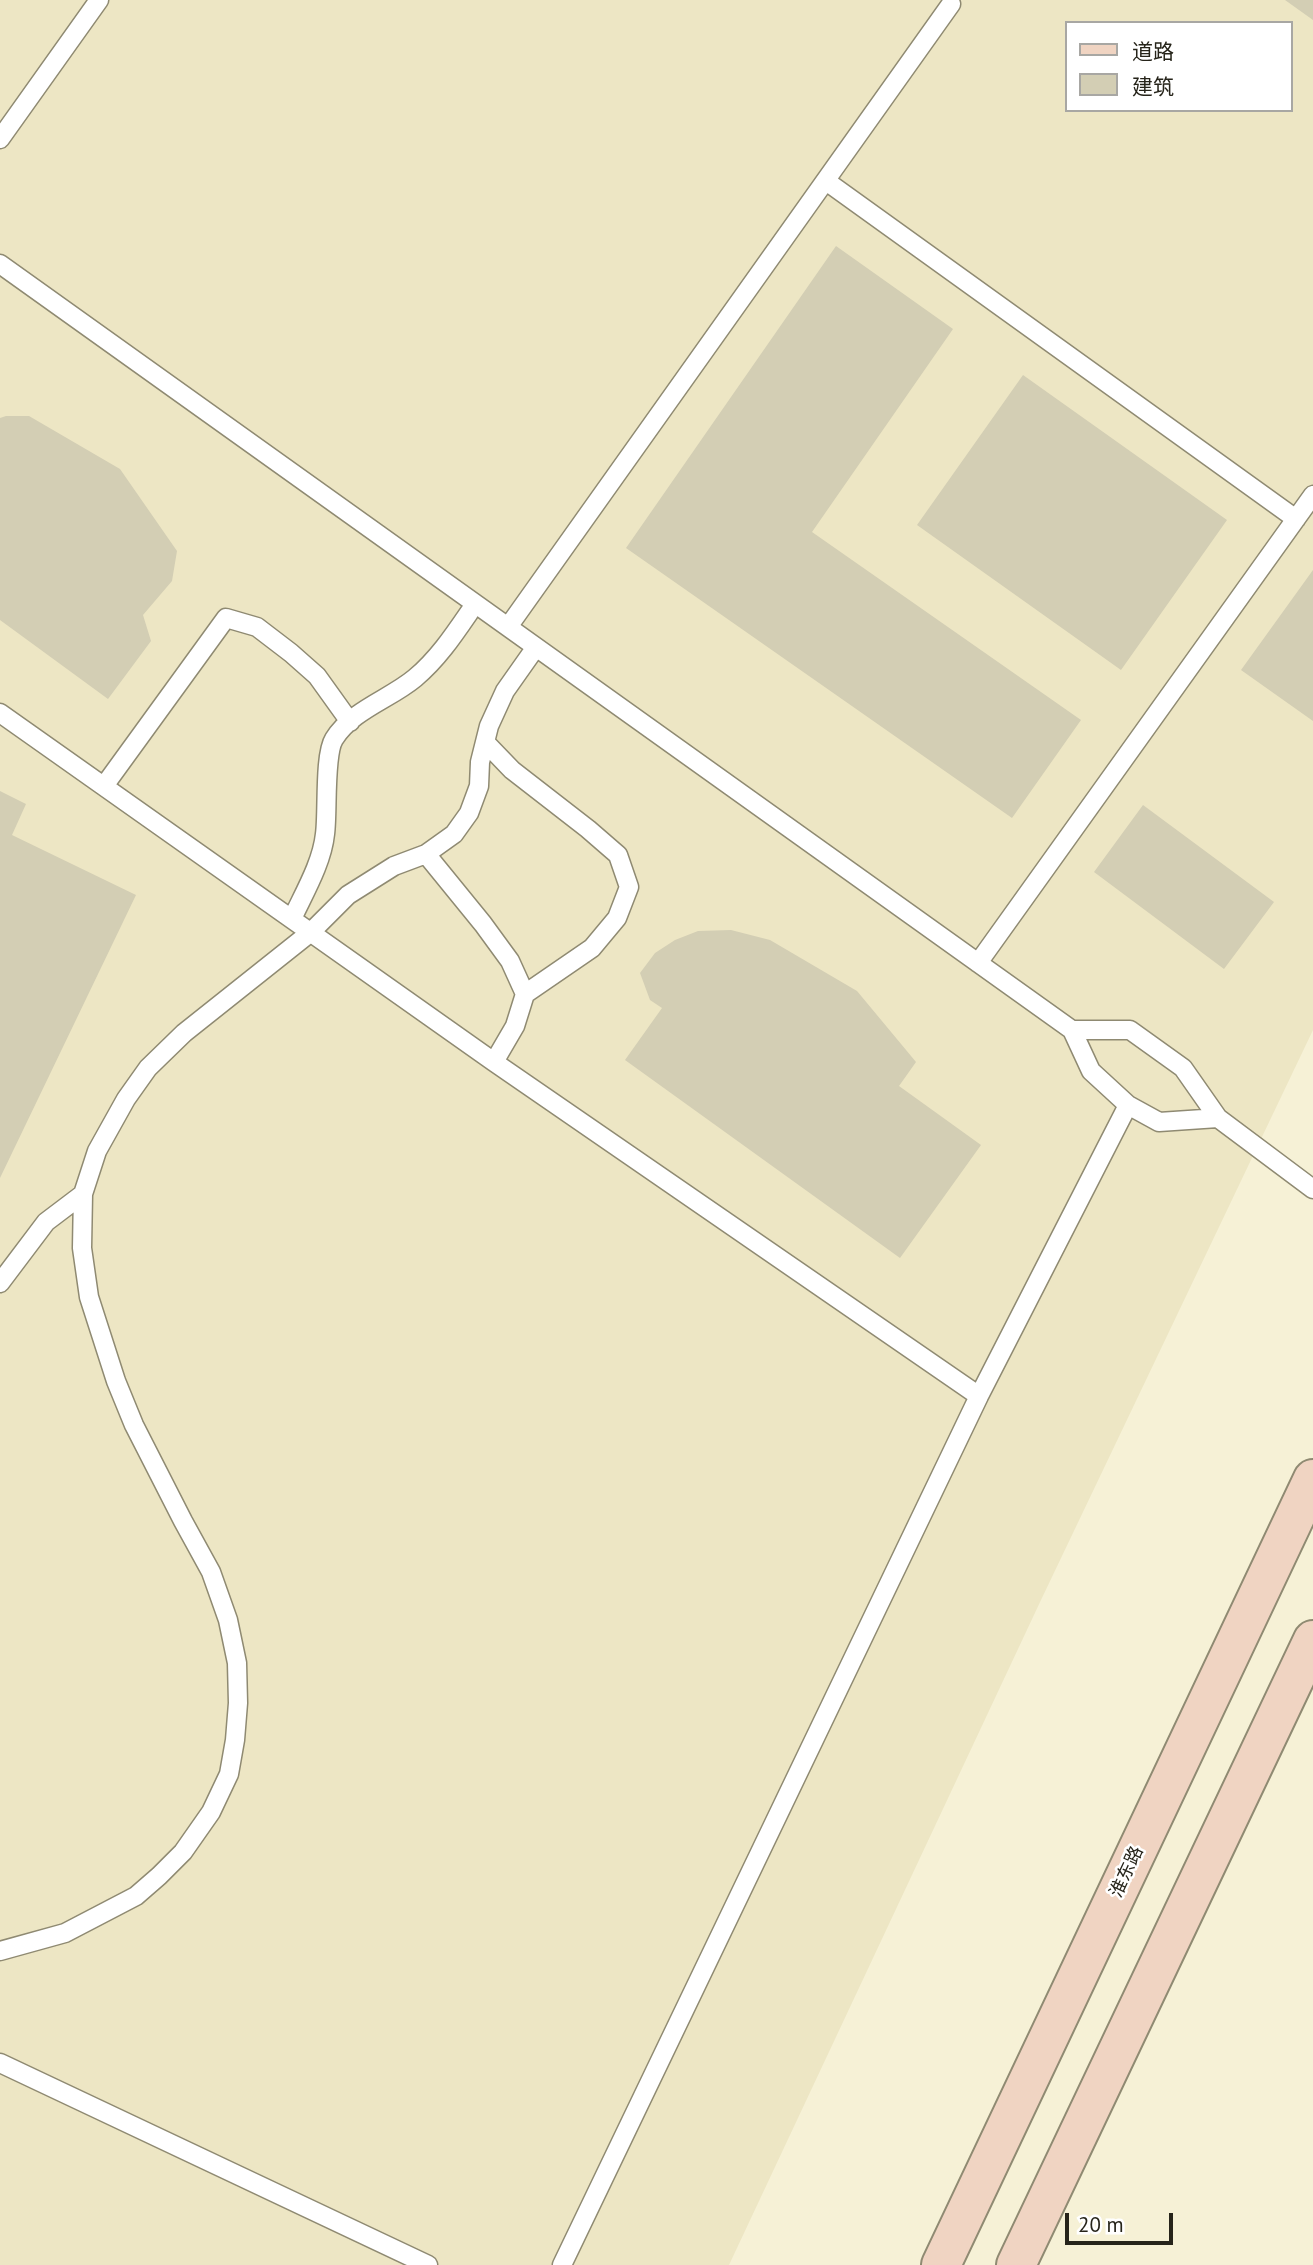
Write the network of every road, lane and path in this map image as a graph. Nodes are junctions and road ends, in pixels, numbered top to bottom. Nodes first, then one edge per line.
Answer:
1 (99, 0) edge
2 (951, 4) dead end
3 (0, 139) edge
4 (826, 181) junction
5 (0, 264) edge
6 (1313, 495) edge
7 (1296, 519) junction
8 (475, 604) junction
9 (508, 627) junction
10 (536, 647) junction
11 (0, 713) edge
12 (350, 722) junction
13 (485, 742) junction
14 (104, 786) junction
15 (426, 855) junction
16 (292, 919) junction
17 (311, 932) junction
18 (978, 963) junction
19 (525, 994) junction
20 (1072, 1030) junction
21 (494, 1062) junction
22 (1128, 1105) junction
23 (1219, 1118) junction
24 (1313, 1189) edge
25 (83, 1194) junction
26 (0, 1283) edge
27 (979, 1396) junction
28 (1313, 1479) edge
29 (1313, 1640) edge
30 (0, 1951) edge
31 (0, 2063) edge
32 (428, 2265) edge
33 (562, 2265) edge
34 (941, 2265) edge
35 (1016, 2265) edge

1 - 3 lane
2 - 4 lane
4 - 7 lane
4 - 9 lane
5 - 8 lane
6 - 7 lane
7 - 18 lane
8 - 9 lane
8 - 12 lane
9 - 10 lane
10 - 13 lane
10 - 18 lane
11 - 14 lane
12 - 14 lane
12 - 16 lane
13 - 15 lane
13 - 19 lane
14 - 16 lane
15 - 17 lane
15 - 19 lane
16 - 17 lane
17 - 21 lane
17 - 25 lane
18 - 20 lane
19 - 21 lane
20 - 22 lane
20 - 23 lane
21 - 27 lane
22 - 23 lane
22 - 27 lane
23 - 24 lane
25 - 26 lane
25 - 30 lane
27 - 33 lane
28 - 34 main road, 淮东路
29 - 35 main road
31 - 32 lane

